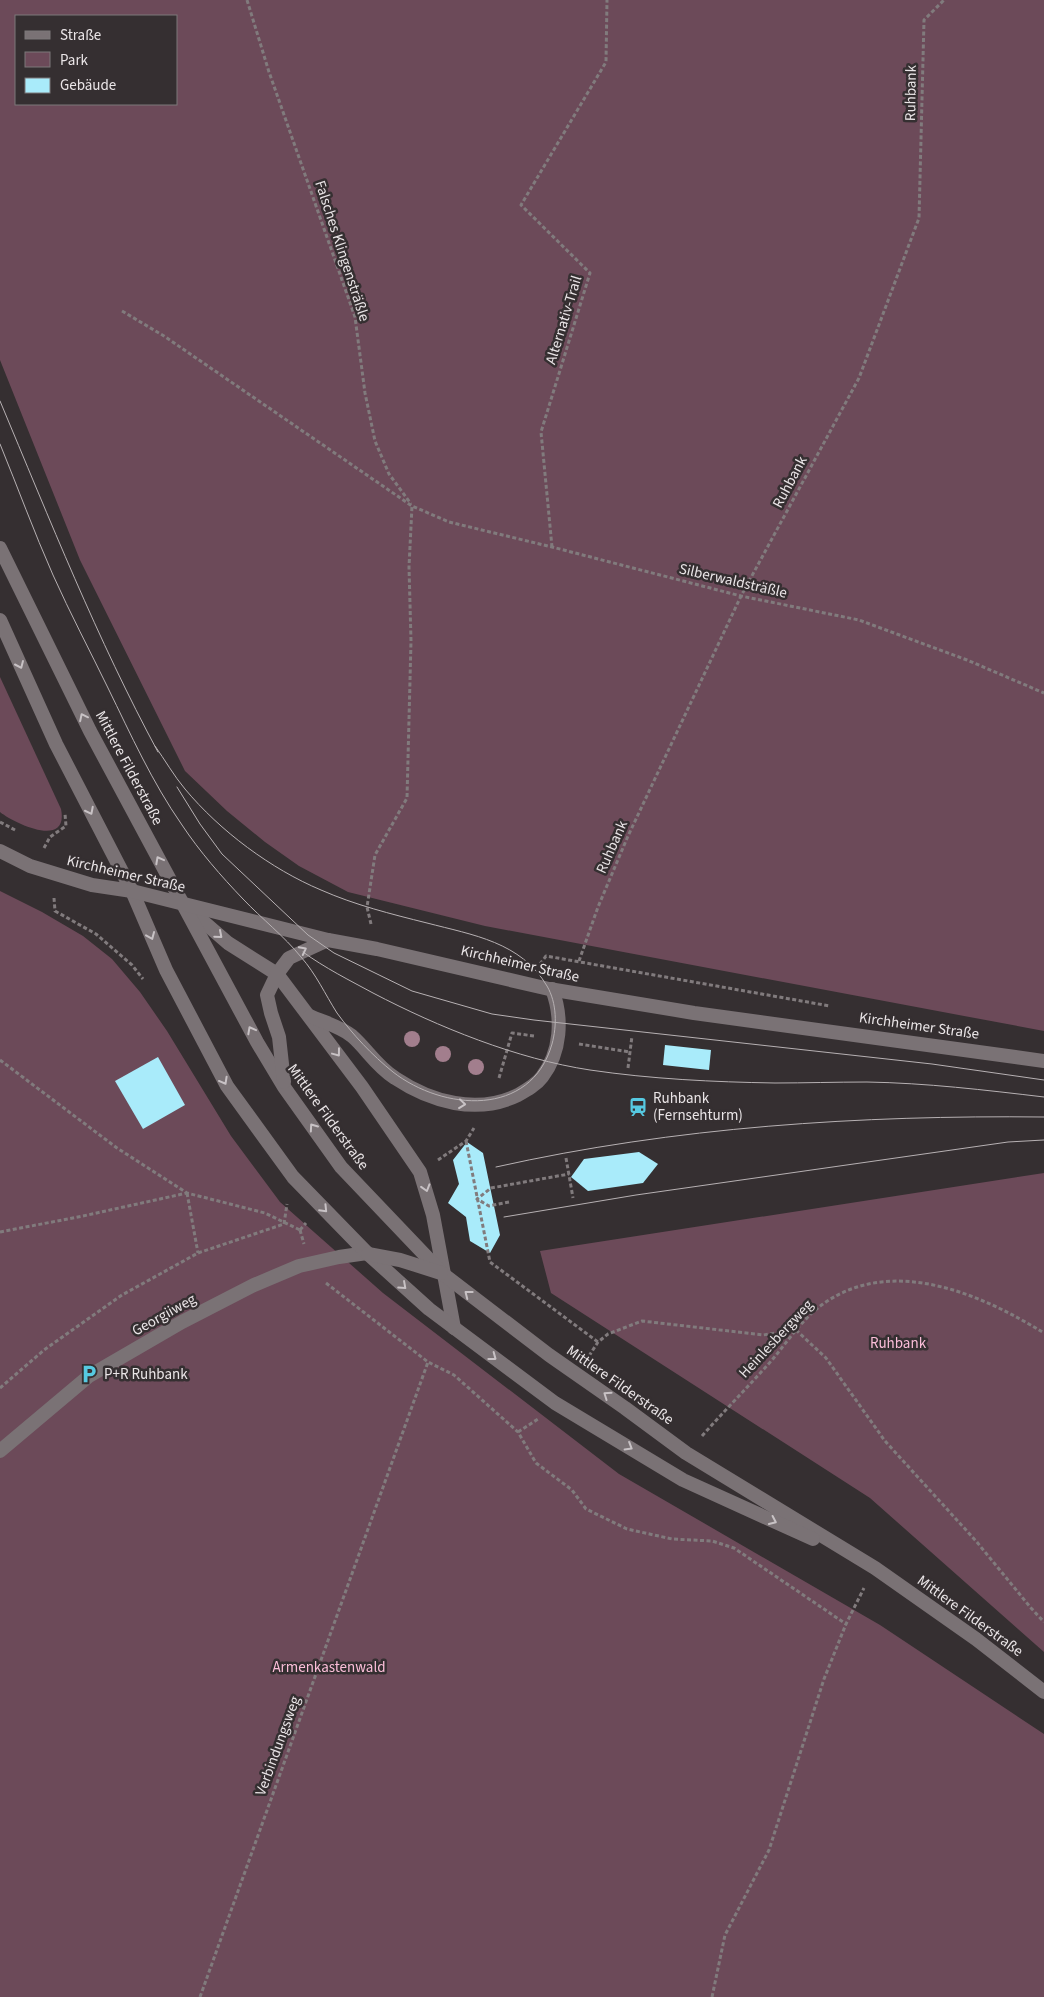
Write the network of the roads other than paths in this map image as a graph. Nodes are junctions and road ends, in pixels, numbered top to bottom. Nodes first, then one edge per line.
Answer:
1 (0, 548) edge
2 (0, 620) edge
3 (0, 851) edge
4 (132, 891) junction
5 (182, 903) junction
6 (328, 940) junction
7 (277, 974) junction
8 (552, 989) junction
9 (307, 1014) junction
10 (1044, 1061) edge
11 (284, 1087) junction
12 (367, 1254) junction
13 (443, 1274) junction
14 (454, 1328) junction
15 (0, 1451) edge
16 (875, 1568) junction
17 (1044, 1692) edge

5 -> 1 main road, Mittlere Filderstraße
2 -> 4 main road, Mittlere Filderstraße
3 - 4 main road, Kirchheimer Straße
4 - 5 main road, Kirchheimer Straße
4 -> 12 main road, Mittlere Filderstraße
5 - 6 main road, Kirchheimer Straße
5 -> 7 main road
11 -> 5 main road, Mittlere Filderstraße
7 -> 6 main road
6 - 8 main road, Kirchheimer Straße
7 - 9 main road
7 - 11 main road
9 -> 8 main road
8 - 10 main road, Kirchheimer Straße
9 -> 13 main road
13 -> 11 main road, Mittlere Filderstraße
12 - 13 main road, Georgiiweg
12 -> 14 main road, Mittlere Filderstraße
12 - 15 main road, Georgiiweg
13 - 14 main road
16 -> 13 main road, Mittlere Filderstraße
14 -> 16 main road, Mittlere Filderstraße
16 - 17 main road, Mittlere Filderstraße

